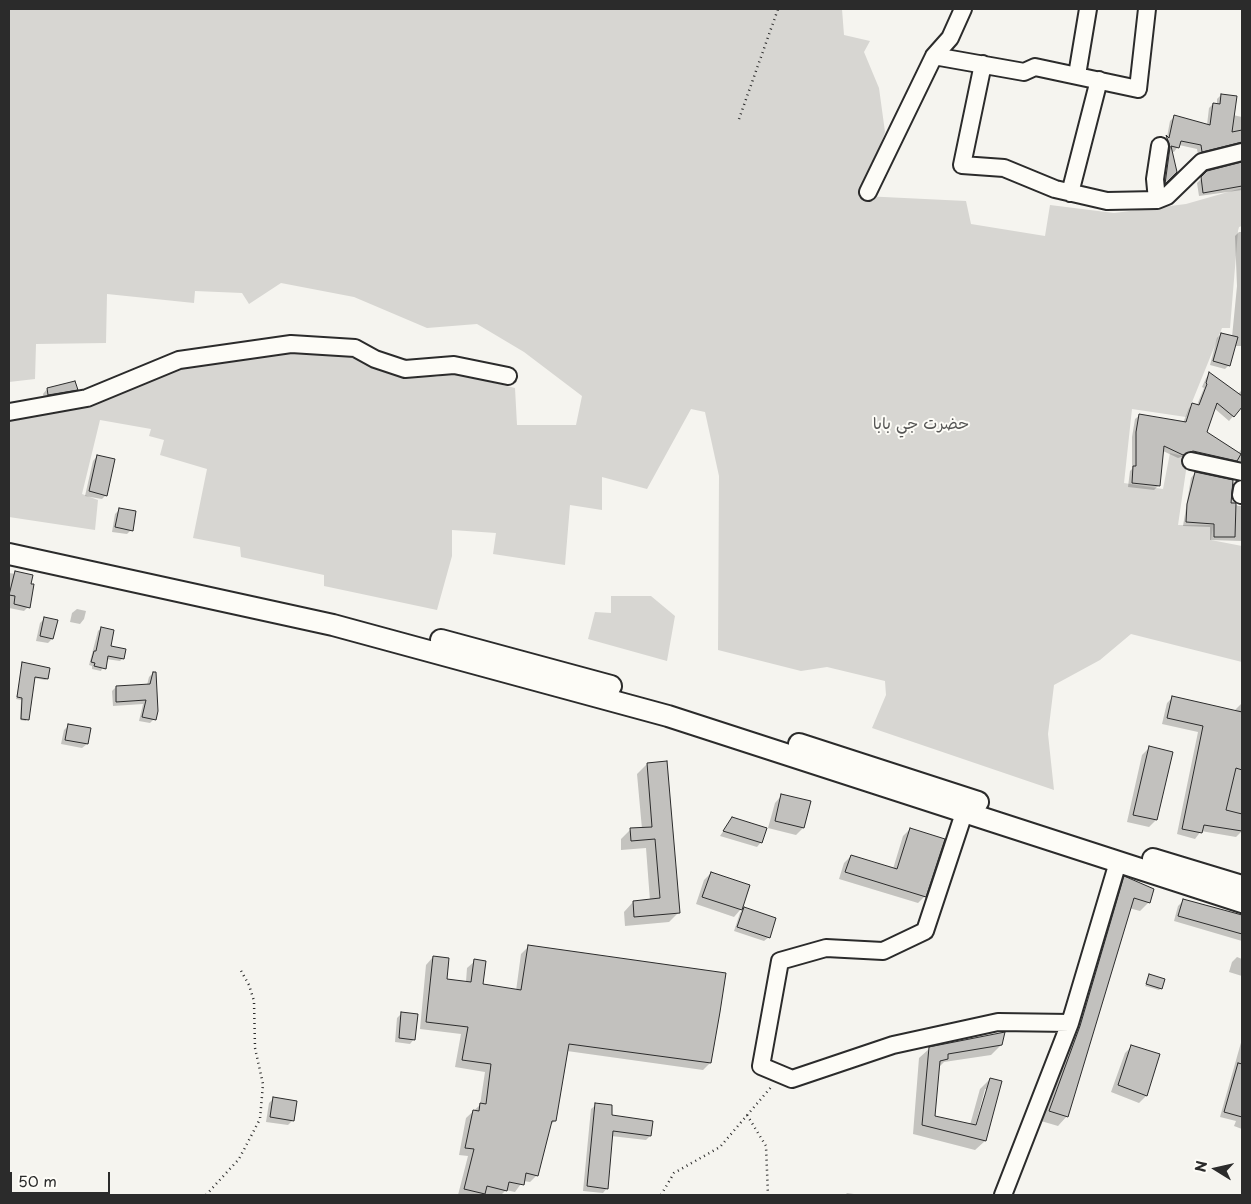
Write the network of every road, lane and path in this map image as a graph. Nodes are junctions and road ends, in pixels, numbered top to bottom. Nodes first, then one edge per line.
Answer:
1 (778, 9) edge
2 (963, 9) edge
3 (1088, 9) edge
4 (1147, 9) edge
5 (934, 56) junction
6 (983, 64) junction
7 (1077, 75) junction
8 (1098, 80) junction
9 (739, 119) dead end
10 (1160, 146) dead end
11 (1242, 152) edge
12 (868, 192) dead end
13 (1070, 193) junction
14 (1157, 200) junction
15 (508, 376) dead end
16 (9, 412) edge
17 (1191, 461) dead end
18 (1242, 472) edge
19 (9, 541) edge
20 (9, 554) edge
21 (549, 675) junction
22 (967, 805) junction
23 (1118, 862) junction
24 (1170, 871) junction
25 (1242, 886) edge
26 (1242, 902) edge
27 (240, 969) dead end
28 (1070, 1023) junction
29 (792, 1079) junction
30 (747, 1115) junction
31 (206, 1195) edge
32 (662, 1195) edge
33 (768, 1195) edge
34 (1003, 1195) edge

1 - 9 path
2 - 5 street
3 - 7 street
4 - 8 street
5 - 6 street
5 - 12 street
6 - 7 street
6 - 13 street
7 - 8 street
8 - 13 street
10 - 14 street
11 - 14 street
13 - 14 street
15 - 16 street
17 - 18 street
19 - 21 main road
20 - 21 main road
21 - 22 main road
22 - 23 main road
22 - 24 main road
22 - 29 street
23 - 24 main road
23 - 28 street
24 - 25 main road
24 - 26 main road
27 - 31 path
28 - 29 street
28 - 34 street
29 - 30 path
30 - 32 path
30 - 33 path

